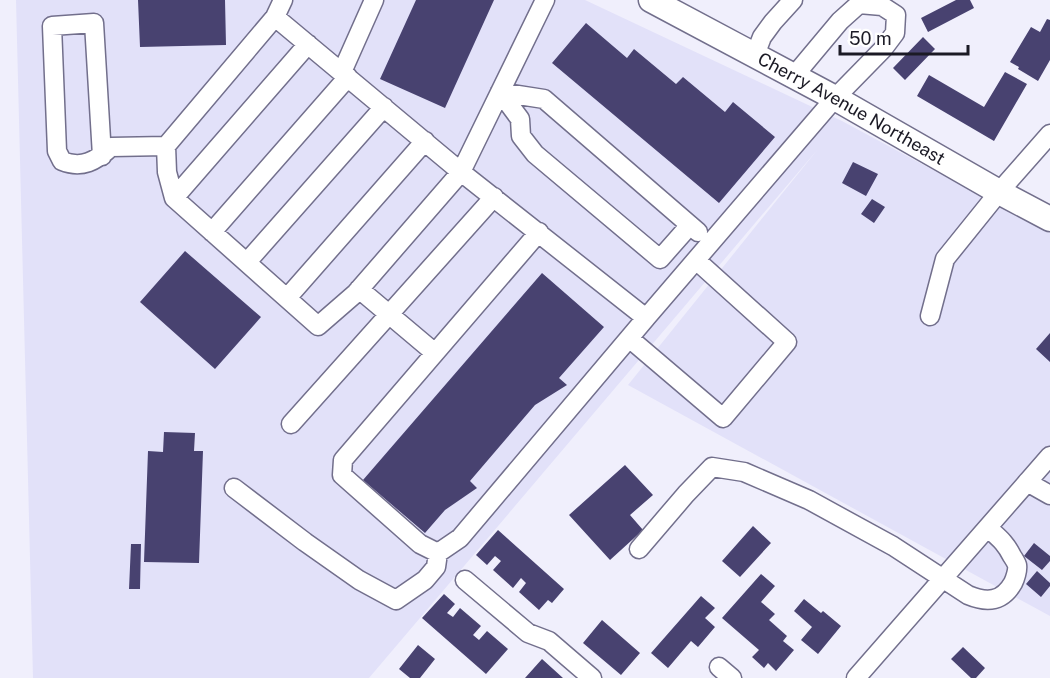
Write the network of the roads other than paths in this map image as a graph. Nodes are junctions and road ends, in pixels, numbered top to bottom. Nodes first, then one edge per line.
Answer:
1 (283, 0) edge
2 (374, 0) edge
3 (545, 0) edge
4 (651, 0) edge
5 (793, 0) edge
6 (275, 17) junction
7 (308, 44) junction
8 (755, 56) junction
9 (345, 75) junction
10 (794, 76) junction
11 (500, 92) junction
12 (835, 98) junction
13 (384, 107) junction
14 (1050, 134) edge
15 (424, 141) junction
16 (166, 146) junction
17 (102, 156) junction
18 (461, 172) junction
19 (999, 192) junction
20 (494, 197) junction
21 (174, 198) junction
22 (1050, 219) edge
23 (690, 225) junction
24 (212, 231) junction
25 (539, 232) junction
26 (710, 243) junction
27 (696, 260) junction
28 (247, 262) junction
29 (359, 289) junction
30 (287, 298) junction
31 (389, 314) junction
32 (930, 316) dead end
33 (646, 318) junction
34 (628, 338) junction
35 (435, 353) junction
36 (291, 424) dead end
37 (1050, 456) edge
38 (1027, 482) junction
39 (234, 488) dead end
40 (1050, 495) edge
41 (988, 528) junction
42 (639, 549) dead end
43 (438, 553) junction
44 (943, 579) junction
45 (465, 580) dead end
46 (592, 678) edge
47 (856, 678) edge

1 - 6 street
2 - 9 street
3 - 11 street
4 - 8 main road, Cherry Avenue Northeast
5 - 8 street
6 - 7 street
6 - 16 street
7 - 9 street
7 - 21 street
8 - 10 main road, Cherry Avenue Northeast
9 - 13 street
9 - 24 street
10 - 12 main road, Cherry Avenue Northeast
10 - 12 street
11 - 18 street
11 - 23 street
11 - 23 street
12 - 19 main road, Cherry Avenue Northeast
12 - 26 street
13 - 15 street
13 - 28 street
14 - 19 street
15 - 18 street
15 - 30 street
16 - 17 street
16 - 21 street
17 - 17 street
18 - 20 street
18 - 29 street
19 - 22 main road, Cherry Avenue Northeast
19 - 32 street
20 - 25 street
20 - 31 street
21 - 24 street
23 - 26 street
24 - 28 street
25 - 33 street
25 - 35 street
26 - 27 street
27 - 33 street
27 - 34 street
28 - 30 street
29 - 30 street
29 - 31 street
31 - 35 street
31 - 36 street
33 - 34 street
34 - 43 street
35 - 43 street
37 - 38 street
38 - 40 street
38 - 41 street
39 - 43 street
41 - 44 street
41 - 44 street
42 - 44 street
44 - 47 street
45 - 46 street

